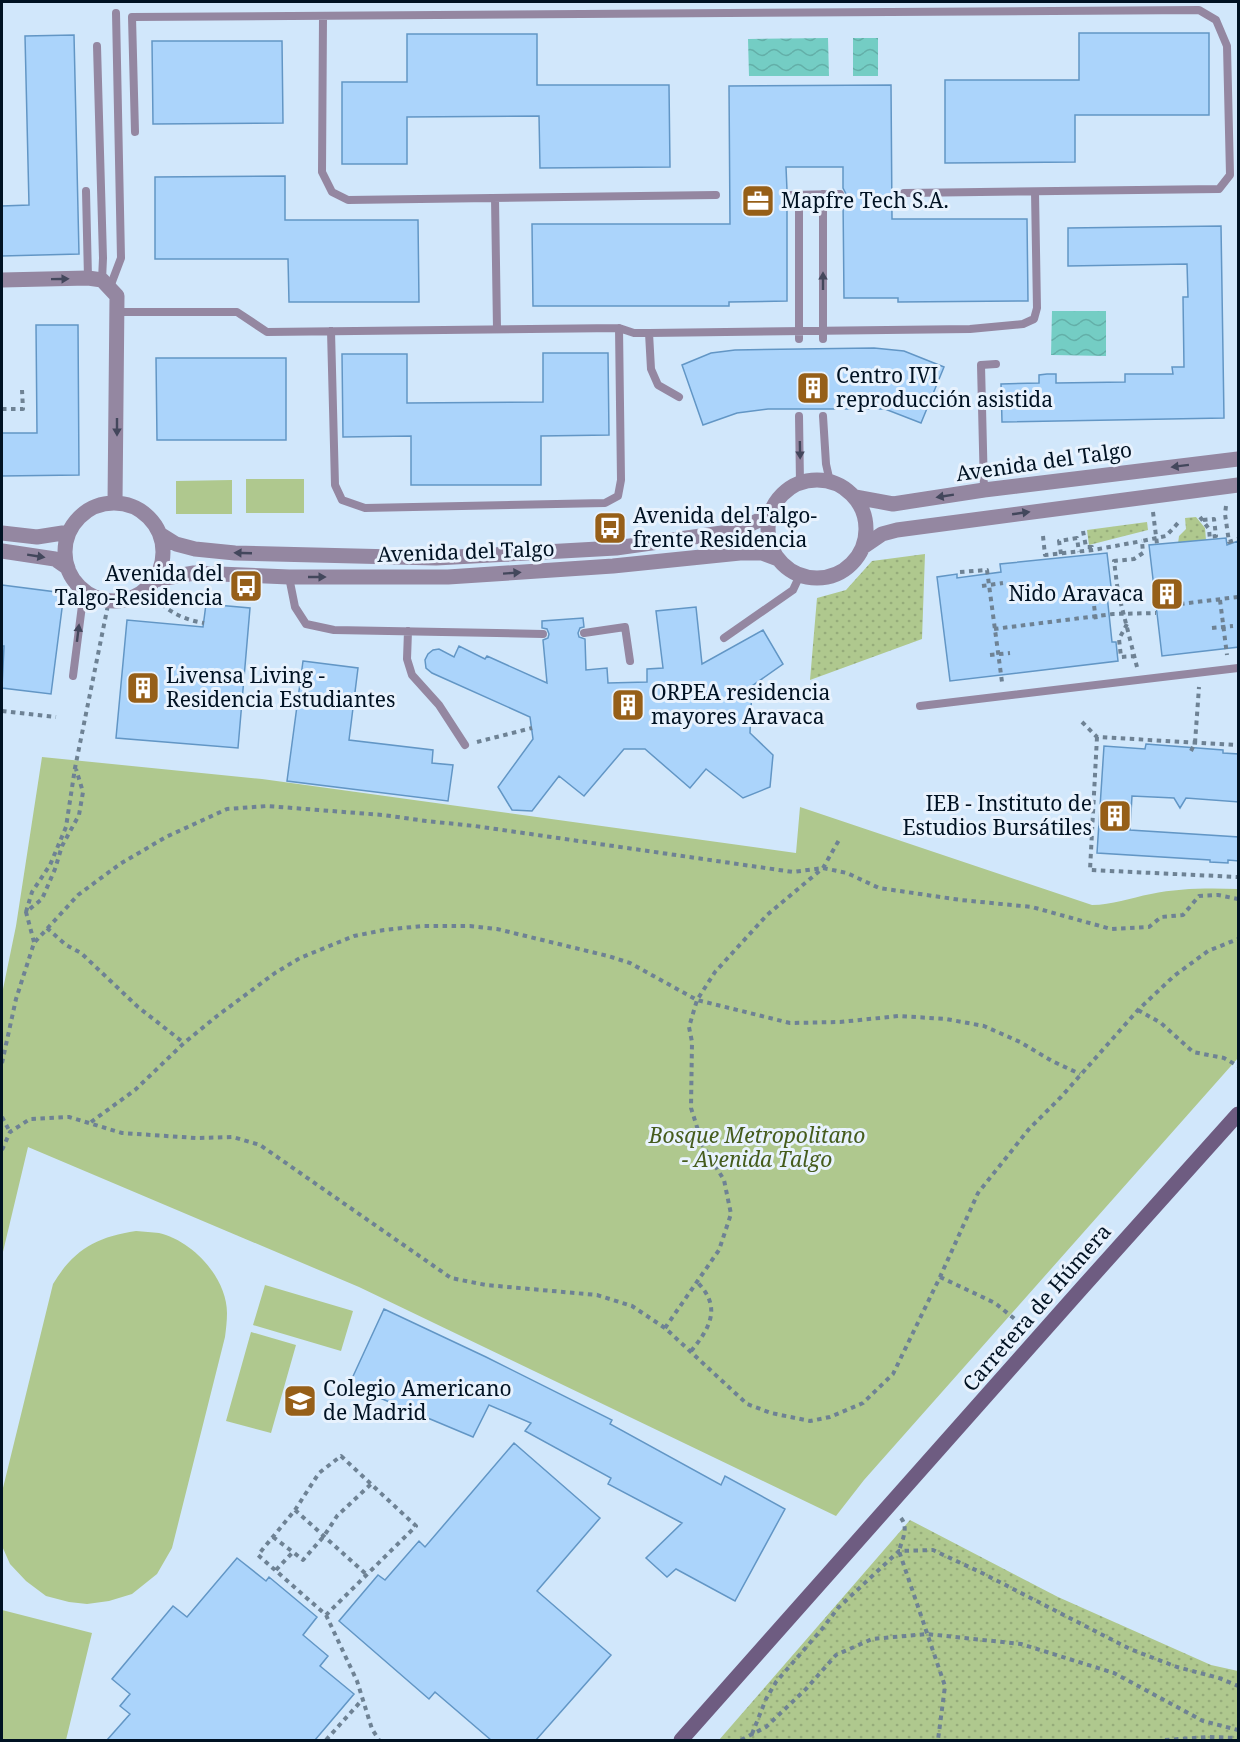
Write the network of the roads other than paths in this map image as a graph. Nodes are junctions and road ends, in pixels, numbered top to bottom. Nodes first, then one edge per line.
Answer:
1 (116, 13) dead end
2 (323, 17) junction
3 (97, 46) dead end
4 (135, 132) dead end
5 (86, 191) dead end
6 (1035, 192) junction
7 (904, 193) dead end
8 (824, 194) junction
9 (840, 194) dead end
10 (716, 195) dead end
11 (495, 198) junction
12 (2, 280) edge
13 (100, 282) junction
14 (117, 312) junction
15 (619, 328) junction
16 (498, 329) junction
17 (331, 331) junction
18 (649, 333) junction
19 (799, 335) junction
20 (823, 335) junction
21 (996, 364) dead end
22 (679, 397) dead end
23 (799, 416) dead end
24 (823, 416) dead end
25 (1239, 459) edge
26 (830, 482) junction
27 (800, 483) junction
28 (1239, 485) edge
29 (984, 490) junction
30 (855, 497) junction
31 (115, 503) junction
32 (770, 515) junction
33 (69, 532) junction
34 (2, 533) edge
35 (160, 534) junction
36 (863, 547) junction
37 (2, 551) edge
38 (778, 559) junction
39 (68, 568) junction
40 (800, 575) junction
41 (289, 577) junction
42 (154, 580) junction
43 (84, 590) junction
44 (408, 631) junction
45 (584, 633) dead end
46 (543, 634) dead end
47 (724, 638) dead end
48 (630, 661) dead end
49 (1234, 669) edge
50 (73, 676) dead end
51 (920, 706) dead end
52 (465, 745) road end
53 (1239, 1114) edge
54 (681, 1740) edge

1 - 13 lane
2 - 4 lane
2 - 6 lane
2 - 11 lane
3 - 13 lane
5 - 13 lane
6 - 7 lane
6 - 20 lane
8 - 9 lane
8 - 19 lane
20 -> 8 lane
10 - 11 lane
11 - 16 lane
12 -> 13 street
13 - 14 street
14 - 17 lane
14 -> 31 street
15 - 16 lane
15 - 17 lane
15 - 18 lane
16 - 17 lane
18 - 19 lane
18 - 22 lane
19 - 20 lane
21 - 29 lane
23 -> 27 lane
24 - 26 lane
25 -> 29 street, Avenida del Talgo
26 - 27 street
26 - 30 street
27 - 32 street
36 -> 28 street
29 -> 30 street, Avenida del Talgo
30 - 36 street
31 - 33 street
31 - 35 street
32 -> 35 street, Avenida del Talgo
32 - 38 street
33 - 34 street
33 - 39 street
35 - 42 street
36 - 40 street
37 -> 39 street
38 - 40 street
41 -> 38 street, Avenida del Talgo
39 - 43 street
40 - 47 lane
41 - 42 street, Avenida del Talgo
41 - 44 lane
42 - 43 street
50 -> 43 lane
44 - 46 lane
44 - 52 lane
45 - 48 lane
49 - 51 lane
53 - 54 main road, Carretera de Húmera

